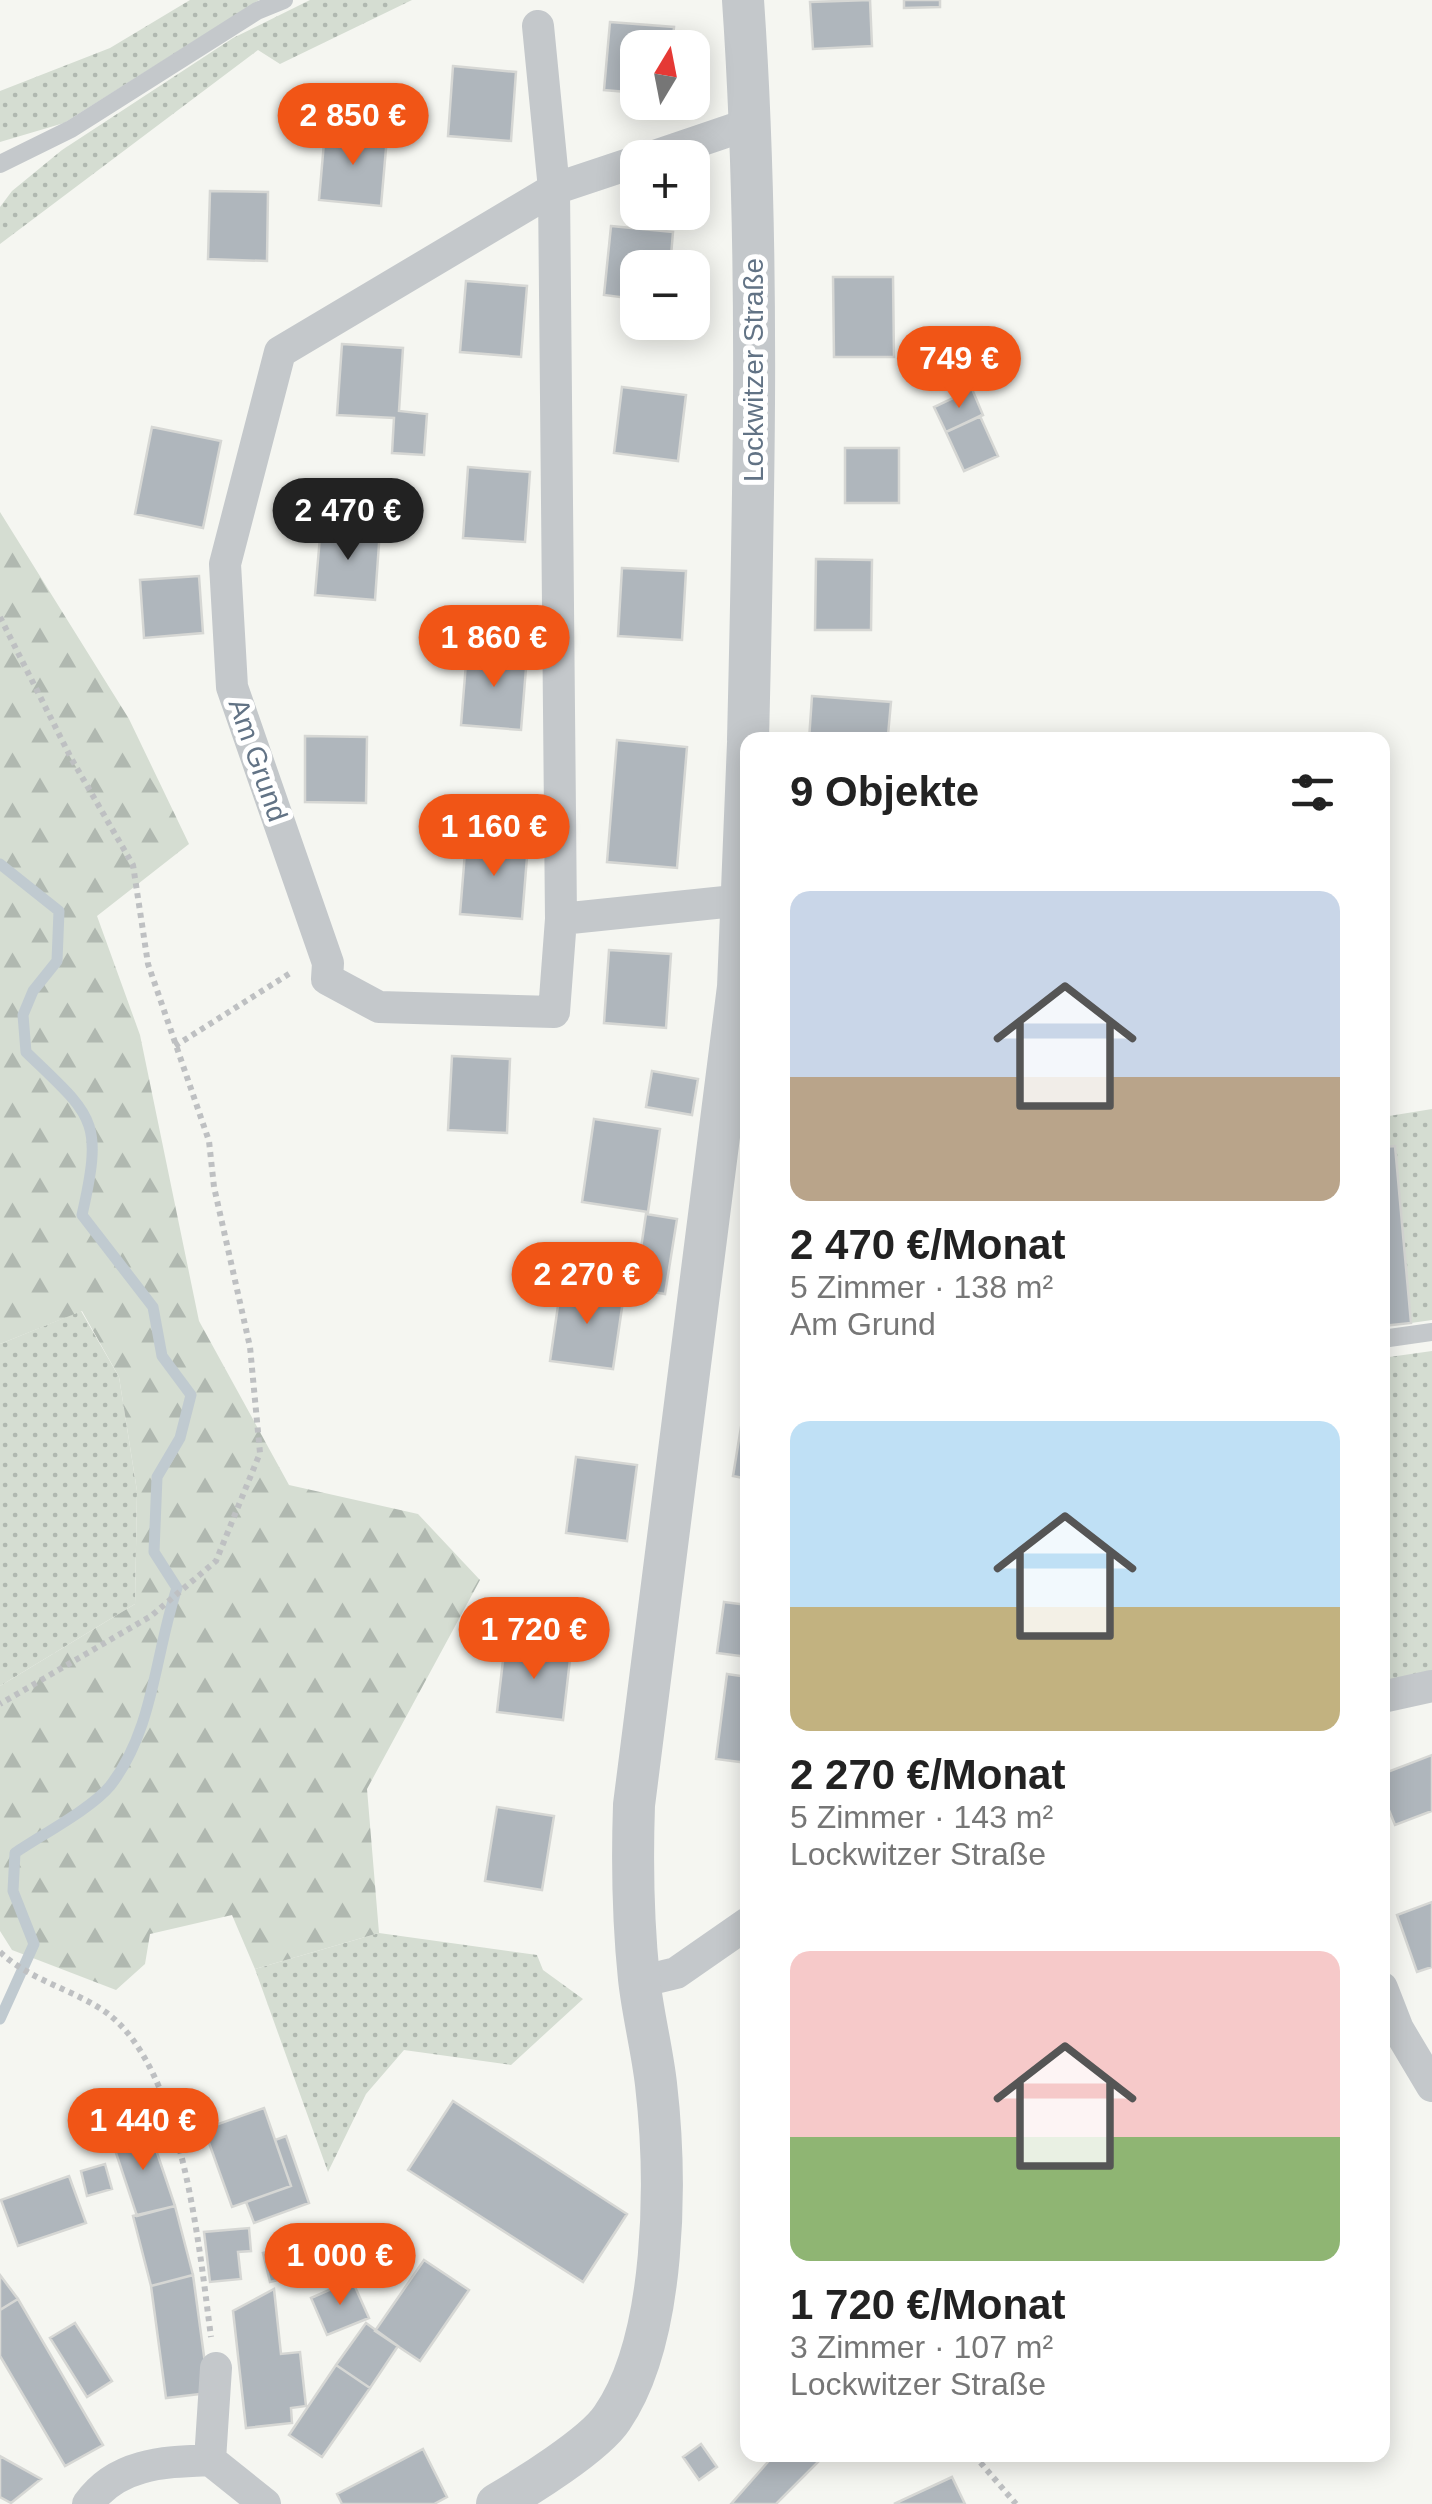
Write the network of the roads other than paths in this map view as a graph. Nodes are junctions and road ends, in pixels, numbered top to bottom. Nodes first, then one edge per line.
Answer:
1 (284, 0) edge
2 (743, 0) edge
3 (538, 26) dead end
4 (752, 123) junction
5 (701, 140) edge
6 (0, 164) edge
7 (620, 167) edge
8 (554, 189) junction
9 (748, 732) edge
10 (740, 900) edge
11 (561, 919) junction
12 (740, 958) edge
13 (1432, 1332) edge
14 (1390, 1338) edge
15 (1432, 1686) edge
16 (1390, 1694) edge
17 (740, 1929) edge
18 (640, 1982) junction
19 (1390, 2008) edge
20 (1432, 2086) edge
21 (216, 2368) road end
22 (210, 2460) junction
23 (88, 2504) edge
24 (265, 2504) edge
25 (497, 2504) edge

1 - 6 lane
2 - 4 street, Lockwitzer Straße
3 - 8 street, Am Grund
4 - 5 street
4 - 9 street, Lockwitzer Straße
7 - 8 street, Am Grund
8 - 11 street, Am Grund
8 - 11 street, Am Grund
10 - 11 street
12 - 18 street, Lockwitzer Straße
13 - 14 lane
15 - 16 street
17 - 18 street
18 - 25 street, Lockwitzer Straße
19 - 20 street
21 - 22 street
22 - 23 street
22 - 24 street

